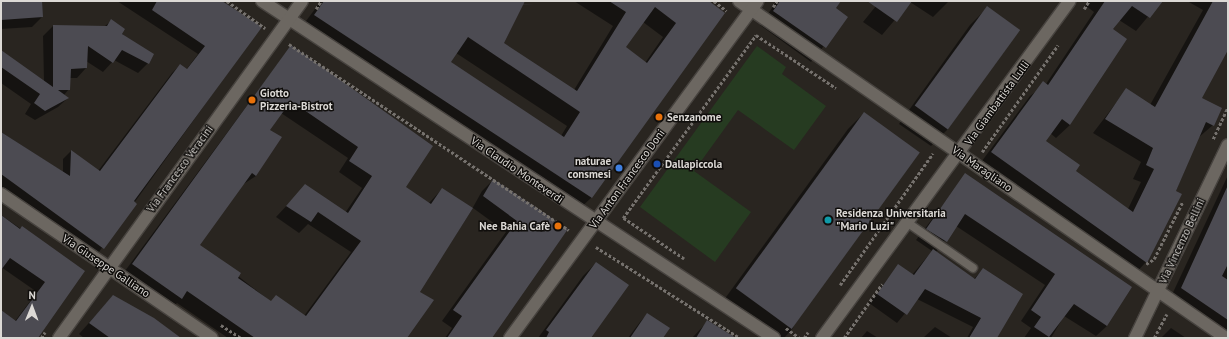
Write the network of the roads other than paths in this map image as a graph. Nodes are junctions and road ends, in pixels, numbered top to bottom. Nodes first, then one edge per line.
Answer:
1 (262, 1) edge
2 (302, 1) edge
3 (739, 1) edge
4 (1070, 1) edge
5 (755, 6) edge
6 (289, 19) junction
7 (1228, 145) edge
8 (960, 154) junction
9 (1, 194) edge
10 (595, 222) junction
11 (908, 223) junction
12 (109, 267) junction
13 (973, 268) dead end
14 (1158, 291) junction
15 (59, 338) edge
16 (212, 338) edge
17 (510, 338) edge
18 (774, 338) edge
19 (822, 338) edge
20 (1135, 338) edge
21 (1226, 338) edge

1 - 6 street, Via Claudio Monteverdi
2 - 6 street, Via Francesco Veracini
3 - 5 street, Via Maragliano
4 - 8 street, Via Giambattista Lulli
5 - 8 street, Via Maragliano
5 - 10 street, Via Anton Francesco Doni
6 - 10 street, Via Claudio Monteverdi
6 - 12 street, Via Francesco Veracini
7 - 14 street, Via Vincenzo Bellini
8 - 11 street, Via Giambattista Lulli
8 - 14 street, Via Maragliano
9 - 12 street, Via Giuseppe Galliano
10 - 17 street, Via Anton Francesco Doni
10 - 18 street, Via Claudio Monteverdi
11 - 13 lane
11 - 19 street, Via Giambattista Lulli
12 - 15 street, Via Francesco Veracini
12 - 16 street, Via Giuseppe Galliano
14 - 20 street, Via Vincenzo Bellini
14 - 21 street, Via Maragliano

